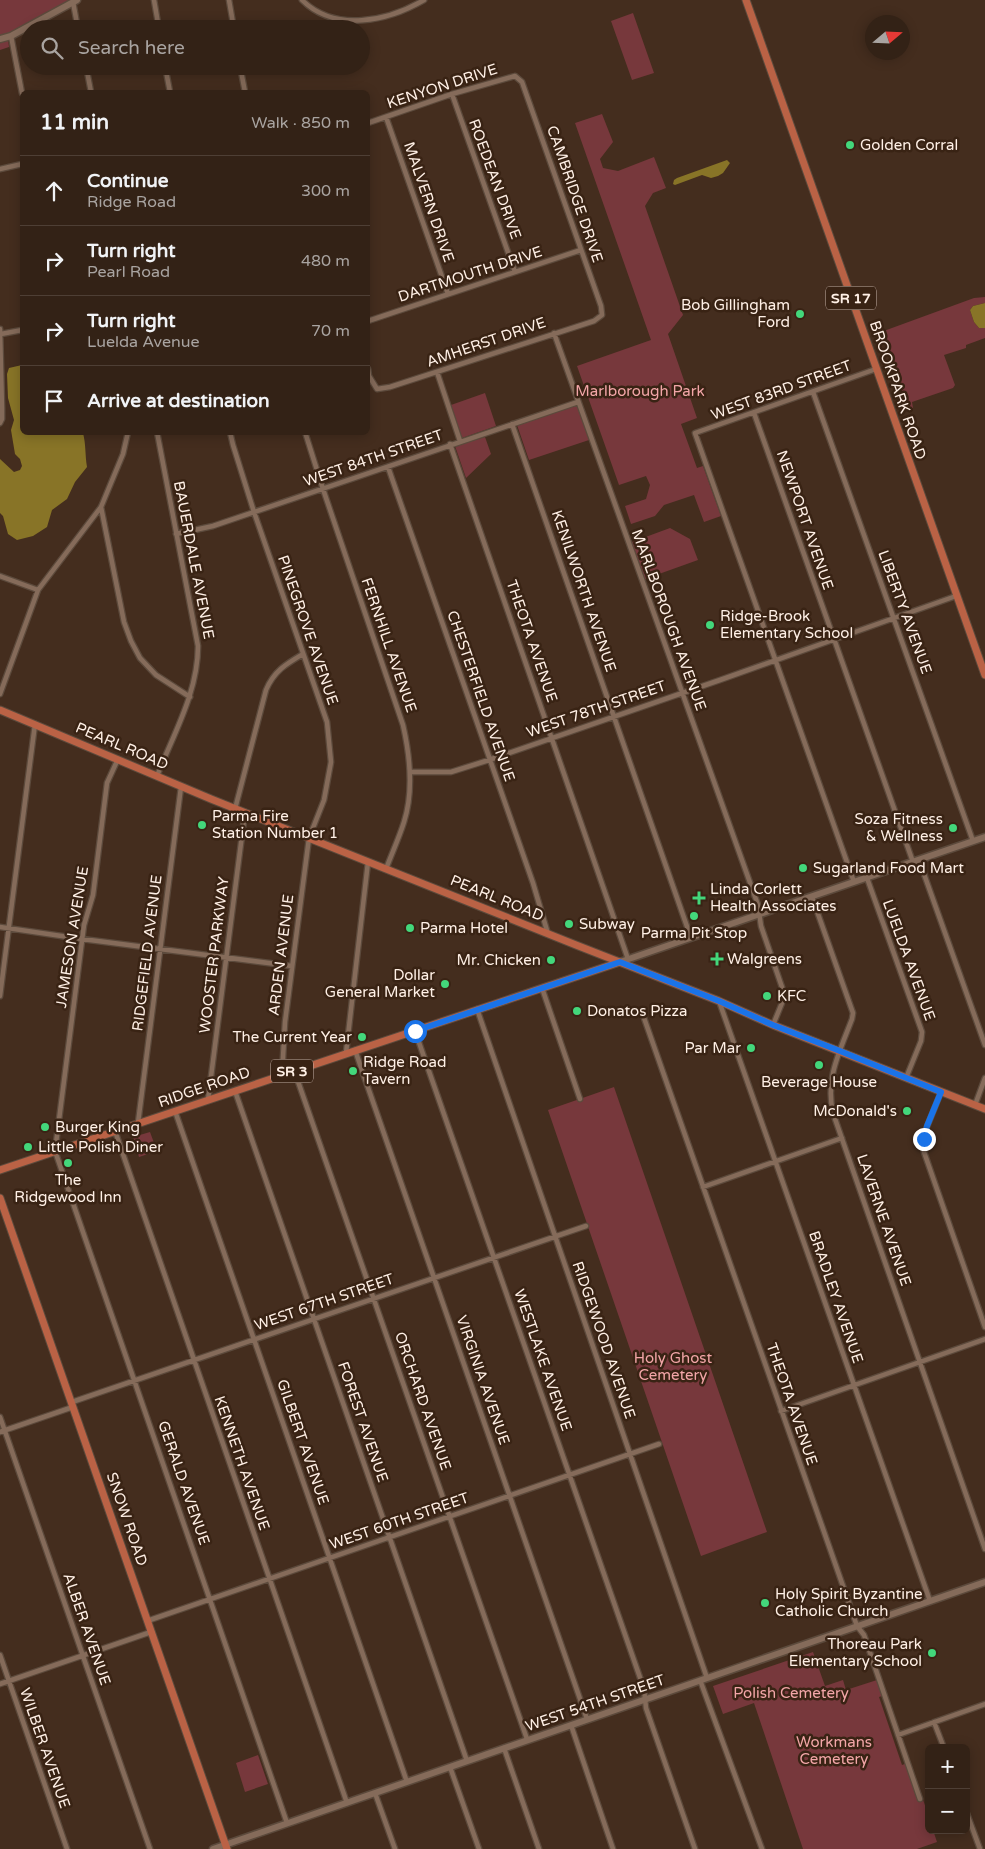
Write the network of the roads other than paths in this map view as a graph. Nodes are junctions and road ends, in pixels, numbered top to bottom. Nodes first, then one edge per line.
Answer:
1 (154, 0) edge
2 (229, 0) edge
3 (302, 0) edge
4 (424, 0) edge
5 (746, 0) edge
6 (75, 1) edge
7 (40, 20) edge
8 (77, 20) edge
9 (157, 20) edge
10 (232, 20) edge
11 (347, 20) edge
12 (368, 20) edge
13 (20, 31) edge
14 (11, 36) junction
15 (0, 39) edge
16 (88, 75) edge
17 (167, 75) edge
18 (242, 75) edge
19 (522, 82) joint
20 (21, 90) edge
21 (91, 90) edge
22 (170, 90) edge
23 (245, 90) edge
24 (452, 94) junction
25 (386, 117) junction
26 (370, 122) edge
27 (20, 164) edge
28 (0, 169) edge
29 (581, 250) junction
30 (515, 272) junction
31 (448, 294) junction
32 (602, 315) joint
33 (370, 321) edge
34 (20, 330) edge
35 (1, 331) edge
36 (554, 333) junction
37 (876, 369) junction
38 (437, 372) junction
39 (370, 378) edge
40 (813, 392) junction
41 (578, 402) junction
42 (754, 412) junction
43 (0, 423) edge
44 (512, 424) junction
45 (127, 435) edge
46 (158, 435) edge
47 (231, 435) edge
48 (306, 435) edge
49 (460, 441) junction
50 (450, 444) junction
51 (388, 467) junction
52 (323, 489) junction
53 (101, 506) junction
54 (254, 512) junction
55 (176, 534) junction
56 (0, 576) edge
57 (38, 590) junction
58 (956, 596) junction
59 (894, 617) junction
60 (834, 638) junction
61 (303, 654) junction
62 (775, 660) junction
63 (985, 675) edge
64 (682, 693) junction
65 (0, 694) edge
66 (190, 697) junction
67 (0, 710) edge
68 (614, 716) junction
69 (35, 724) junction
70 (552, 737) junction
71 (118, 759) junction
72 (489, 760) junction
73 (410, 772) junction
74 (157, 776) junction
75 (181, 787) junction
76 (235, 808) junction
77 (245, 812) junction
78 (985, 837) edge
79 (308, 838) junction
80 (973, 841) junction
81 (916, 861) junction
82 (368, 862) junction
83 (386, 869) junction
84 (867, 878) junction
85 (854, 882) junction
86 (812, 897) junction
87 (760, 915) junction
88 (0, 927) edge
89 (9, 928) junction
90 (548, 934) junction
91 (691, 938) junction
92 (82, 940) junction
93 (160, 948) junction
94 (226, 959) junction
95 (628, 959) junction
96 (620, 962) junction
97 (292, 966) junction
98 (542, 988) junction
99 (0, 996) edge
100 (719, 1001) junction
101 (477, 1009) junction
102 (643, 1016) dead end
103 (773, 1025) junction
104 (415, 1031) junction
105 (985, 1045) edge
106 (355, 1050) junction
107 (840, 1051) junction
108 (346, 1053) junction
109 (294, 1070) junction
110 (282, 1075) junction
111 (906, 1078) junction
112 (985, 1078) edge
113 (235, 1091) junction
114 (941, 1092) junction
115 (580, 1099) dead end
116 (208, 1100) junction
117 (975, 1105) junction
118 (985, 1109) edge
119 (175, 1111) junction
120 (138, 1123) junction
121 (115, 1131) junction
122 (842, 1138) junction
123 (55, 1152) junction
124 (775, 1161) junction
125 (0, 1170) edge
126 (703, 1187) junction
127 (0, 1198) edge
128 (586, 1226) dead end
129 (555, 1237) junction
130 (495, 1257) junction
131 (434, 1277) junction
132 (374, 1298) junction
133 (314, 1319) junction
134 (985, 1327) edge
135 (985, 1339) edge
136 (254, 1340) junction
137 (194, 1361) junction
138 (920, 1362) junction
139 (135, 1381) junction
140 (854, 1385) junction
141 (72, 1405) junction
142 (780, 1411) junction
143 (0, 1417) edge
144 (2, 1432) edge
145 (659, 1444) dead end
146 (630, 1454) junction
147 (569, 1475) junction
148 (510, 1496) junction
149 (450, 1517) junction
150 (389, 1538) junction
151 (985, 1550) edge
152 (330, 1558) junction
153 (269, 1579) junction
154 (985, 1582) edge
155 (210, 1599) junction
156 (930, 1601) junction
157 (147, 1621) junction
158 (857, 1626) junction
159 (151, 1632) junction
160 (0, 1655) edge
161 (83, 1656) junction
162 (704, 1679) junction
163 (9, 1681) junction
164 (0, 1684) edge
165 (646, 1699) junction
166 (985, 1704) edge
167 (587, 1719) junction
168 (934, 1722) junction
169 (572, 1724) junction
170 (898, 1734) junction
171 (527, 1740) junction
172 (942, 1744) edge
173 (504, 1748) junction
174 (466, 1761) junction
175 (450, 1767) junction
176 (407, 1782) junction
177 (375, 1793) junction
178 (920, 1799) dead end
179 (347, 1803) junction
180 (970, 1822) edge
181 (288, 1823) junction
182 (226, 1847) edge
183 (67, 1849) edge
184 (150, 1849) edge
185 (213, 1849) edge
186 (395, 1849) edge
187 (479, 1849) edge
188 (539, 1849) edge
189 (613, 1849) edge
190 (695, 1849) edge
191 (762, 1849) edge
192 (980, 1849) edge

1 - 9 street
2 - 10 street
3 - 11 street
4 - 12 street
5 - 37 main road, BROOKPARK ROAD / SR 17
6 - 7 street
6 - 8 street
13 - 14 street
14 - 15 street
14 - 20 street
16 - 21 street
17 - 22 street
18 - 23 street
19 - 24 street, KENYON DRIVE
19 - 29 street, CAMBRIDGE DRIVE
24 - 25 street, KENYON DRIVE
24 - 30 street, ROEDEAN DRIVE
25 - 26 street, KENYON DRIVE
25 - 31 street, MALVERN DRIVE
27 - 28 street
29 - 30 street, DARTMOUTH DRIVE
29 - 32 street, CAMBRIDGE DRIVE
30 - 31 street, DARTMOUTH DRIVE
31 - 33 street, DARTMOUTH DRIVE
32 - 36 street, AMHERST DRIVE
34 - 35 street
35 - 43 street
36 - 38 street, AMHERST DRIVE
36 - 41 street, MARLBOROUGH AVENUE
37 - 40 street, WEST 83RD STREET
37 - 58 main road, BROOKPARK ROAD / SR 17
38 - 39 street, AMHERST DRIVE
38 - 49 street
40 - 42 street, WEST 83RD STREET
40 - 59 street, LIBERTY AVENUE
41 - 44 street, WEST 84TH STREET
41 - 64 street, MARLBOROUGH AVENUE
42 - 60 street, NEWPORT AVENUE
42 - 62 street, WEST 83RD STREET
44 - 49 street, WEST 84TH STREET
44 - 68 street, KENILWORTH AVENUE
45 - 53 street
46 - 55 street, BAUERDALE AVENUE
47 - 54 street, PINEGROVE AVENUE
48 - 52 street, FERNHILL AVENUE
49 - 50 street, WEST 84TH STREET
50 - 51 street, WEST 84TH STREET
50 - 70 street, THEOTA AVENUE
51 - 52 street, WEST 84TH STREET
51 - 72 street, CHESTERFIELD AVENUE
52 - 54 street, WEST 84TH STREET
52 - 73 street, FERNHILL AVENUE
53 - 57 street
53 - 66 street
54 - 55 street, WEST 84TH STREET
54 - 61 street, PINEGROVE AVENUE
55 - 66 street, BAUERDALE AVENUE
56 - 57 street
57 - 65 street
58 - 59 street, WEST 78TH STREET
58 - 63 main road, BROOKPARK ROAD / SR 17
59 - 60 street, WEST 78TH STREET
59 - 80 street, LIBERTY AVENUE
60 - 62 street, WEST 78TH STREET
60 - 81 street, NEWPORT AVENUE
61 - 76 street
61 - 79 street, PINEGROVE AVENUE
62 - 64 street, WEST 78TH STREET
62 - 85 street
64 - 68 street, WEST 78TH STREET
64 - 87 street, MARLBOROUGH AVENUE
66 - 74 street, BAUERDALE AVENUE
67 - 69 main road, PEARL ROAD
68 - 70 street, WEST 78TH STREET
68 - 91 street, KENILWORTH AVENUE
69 - 71 main road, PEARL ROAD
69 - 89 street
70 - 72 street, WEST 78TH STREET
70 - 95 street, THEOTA AVENUE
71 - 74 main road, PEARL ROAD
71 - 92 street, JAMESON AVENUE
72 - 73 street, WEST 78TH STREET
72 - 90 street, CHESTERFIELD AVENUE
73 - 83 street, FERNHILL AVENUE
74 - 75 main road, PEARL ROAD
75 - 76 main road, PEARL ROAD
75 - 93 street, RIDGEFIELD AVENUE
76 - 77 main road, PEARL ROAD
77 - 79 main road, PEARL ROAD
77 - 94 street, WOOSTER PARKWAY
78 - 80 street, RIDGE ROAD
79 - 82 main road, PEARL ROAD
79 - 97 street, ARDEN AVENUE
80 - 81 street, RIDGE ROAD
81 - 84 street, RIDGE ROAD
81 - 105 street, NEWPORT AVENUE
82 - 83 main road, PEARL ROAD
82 - 108 street
83 - 90 main road, PEARL ROAD
84 - 85 street, RIDGE ROAD
84 - 111 street, LUELDA AVENUE
85 - 86 street, RIDGE ROAD
86 - 87 street, RIDGE ROAD
86 - 107 street, LAVERNE AVENUE
87 - 91 street, RIDGE ROAD
87 - 103 street, MARLBOROUGH AVENUE
88 - 89 street
89 - 92 street
89 - 99 street
90 - 96 main road, PEARL ROAD
91 - 95 street, RIDGE ROAD
92 - 93 street
92 - 123 street, JAMESON AVENUE
93 - 94 street
93 - 120 street, RIDGEFIELD AVENUE
94 - 97 street
94 - 116 street, WOOSTER PARKWAY
95 - 96 street, RIDGE ROAD
96 - 98 main road, RIDGE ROAD / SR 3
96 - 100 main road, PEARL ROAD
97 - 110 street, ARDEN AVENUE
98 - 101 main road, RIDGE ROAD / SR 3
98 - 115 street
100 - 103 main road, PEARL ROAD
100 - 124 street, BRADLEY AVENUE
101 - 104 main road, RIDGE ROAD / SR 3
101 - 129 street, RIDGEWOOD AVENUE
102 - 126 street, THEOTA AVENUE
103 - 107 main road, PEARL ROAD
104 - 106 main road, RIDGE ROAD / SR 3
104 - 130 street, WESTLAKE AVENUE
106 - 108 main road, RIDGE ROAD / SR 3
106 - 131 street, VIRGINIA AVENUE
107 - 111 main road, PEARL ROAD
107 - 122 street, LAVERNE AVENUE
108 - 109 main road, RIDGE ROAD / SR 3
109 - 110 main road, RIDGE ROAD / SR 3
109 - 132 street, ORCHARD AVENUE
110 - 113 main road, RIDGE ROAD / SR 3
111 - 114 main road, PEARL ROAD
112 - 117 street
113 - 116 main road, RIDGE ROAD / SR 3
113 - 133 street, FOREST AVENUE
114 - 117 main road, PEARL ROAD
114 - 134 street
116 - 119 main road, RIDGE ROAD / SR 3
117 - 118 main road, PEARL ROAD
119 - 120 main road, RIDGE ROAD / SR 3
119 - 136 street, GILBERT AVENUE
120 - 121 main road, RIDGE ROAD / SR 3
121 - 123 main road, RIDGE ROAD / SR 3
121 - 137 street, KENNETH AVENUE
122 - 124 street
122 - 138 street, LAVERNE AVENUE
123 - 125 main road, RIDGE ROAD / SR 3
123 - 139 street, GERALD AVENUE
124 - 126 street
124 - 140 street, BRADLEY AVENUE
126 - 142 street, THEOTA AVENUE
127 - 141 main road, SNOW ROAD
128 - 129 street, WEST 67TH STREET
129 - 130 street, WEST 67TH STREET
129 - 146 street, RIDGEWOOD AVENUE
130 - 131 street, WEST 67TH STREET
130 - 147 street, WESTLAKE AVENUE
131 - 132 street, WEST 67TH STREET
131 - 148 street, VIRGINIA AVENUE
132 - 133 street, WEST 67TH STREET
132 - 149 street, ORCHARD AVENUE
133 - 136 street, WEST 67TH STREET
133 - 150 street, FOREST AVENUE
135 - 138 street
136 - 137 street, WEST 67TH STREET
136 - 152 street, GILBERT AVENUE
137 - 139 street, WEST 67TH STREET
137 - 153 street, KENNETH AVENUE
138 - 140 street
138 - 151 street, LAVERNE AVENUE
139 - 141 street, WEST 67TH STREET
139 - 155 street, GERALD AVENUE
140 - 142 street
140 - 156 street, BRADLEY AVENUE
141 - 144 street, WEST 67TH STREET
141 - 157 main road, SNOW ROAD
142 - 158 street, THEOTA AVENUE
143 - 144 street, ALBER AVENUE
144 - 161 street, ALBER AVENUE
145 - 146 street, WEST 60TH STREET
146 - 147 street, WEST 60TH STREET
146 - 162 street, RIDGEWOOD AVENUE
147 - 148 street, WEST 60TH STREET
147 - 165 street, WESTLAKE AVENUE
148 - 149 street, WEST 60TH STREET
148 - 167 street, VIRGINIA AVENUE
149 - 150 street, WEST 60TH STREET
149 - 171 street, ORCHARD AVENUE
150 - 152 street, WEST 60TH STREET
150 - 174 street, FOREST AVENUE
152 - 153 street, WEST 60TH STREET
152 - 176 street, GILBERT AVENUE
153 - 155 street, WEST 60TH STREET
153 - 179 street, KENNETH AVENUE
154 - 156 street, WEST 54TH STREET
155 - 157 street, WEST 60TH STREET
155 - 181 street, GERALD AVENUE
156 - 158 street, WEST 54TH STREET
157 - 159 main road, SNOW ROAD
158 - 162 street, WEST 54TH STREET
158 - 170 street, THEOTA AVENUE
159 - 161 street
159 - 182 main road, SNOW ROAD
160 - 163 street, WILBER AVENUE
161 - 163 street
161 - 184 street, ALBER AVENUE
162 - 165 street, WEST 54TH STREET
162 - 191 street, RIDGEWOOD AVENUE
163 - 164 street
163 - 183 street, WILBER AVENUE
165 - 167 street, WEST 54TH STREET
165 - 190 street, WESTLAKE AVENUE
166 - 168 street
167 - 169 street, WEST 54TH STREET
168 - 170 street
168 - 172 street
169 - 171 street, WEST 54TH STREET
169 - 189 street
170 - 178 street, THEOTA AVENUE
171 - 173 street, WEST 54TH STREET
173 - 174 street, WEST 54TH STREET
173 - 188 street
174 - 175 street, WEST 54TH STREET
175 - 176 street, WEST 54TH STREET
175 - 187 street
176 - 177 street, WEST 54TH STREET
177 - 179 street, WEST 54TH STREET
177 - 186 street
179 - 181 street, WEST 54TH STREET
180 - 192 street
181 - 182 street, WEST 54TH STREET
182 - 185 street, WEST 54TH STREET

